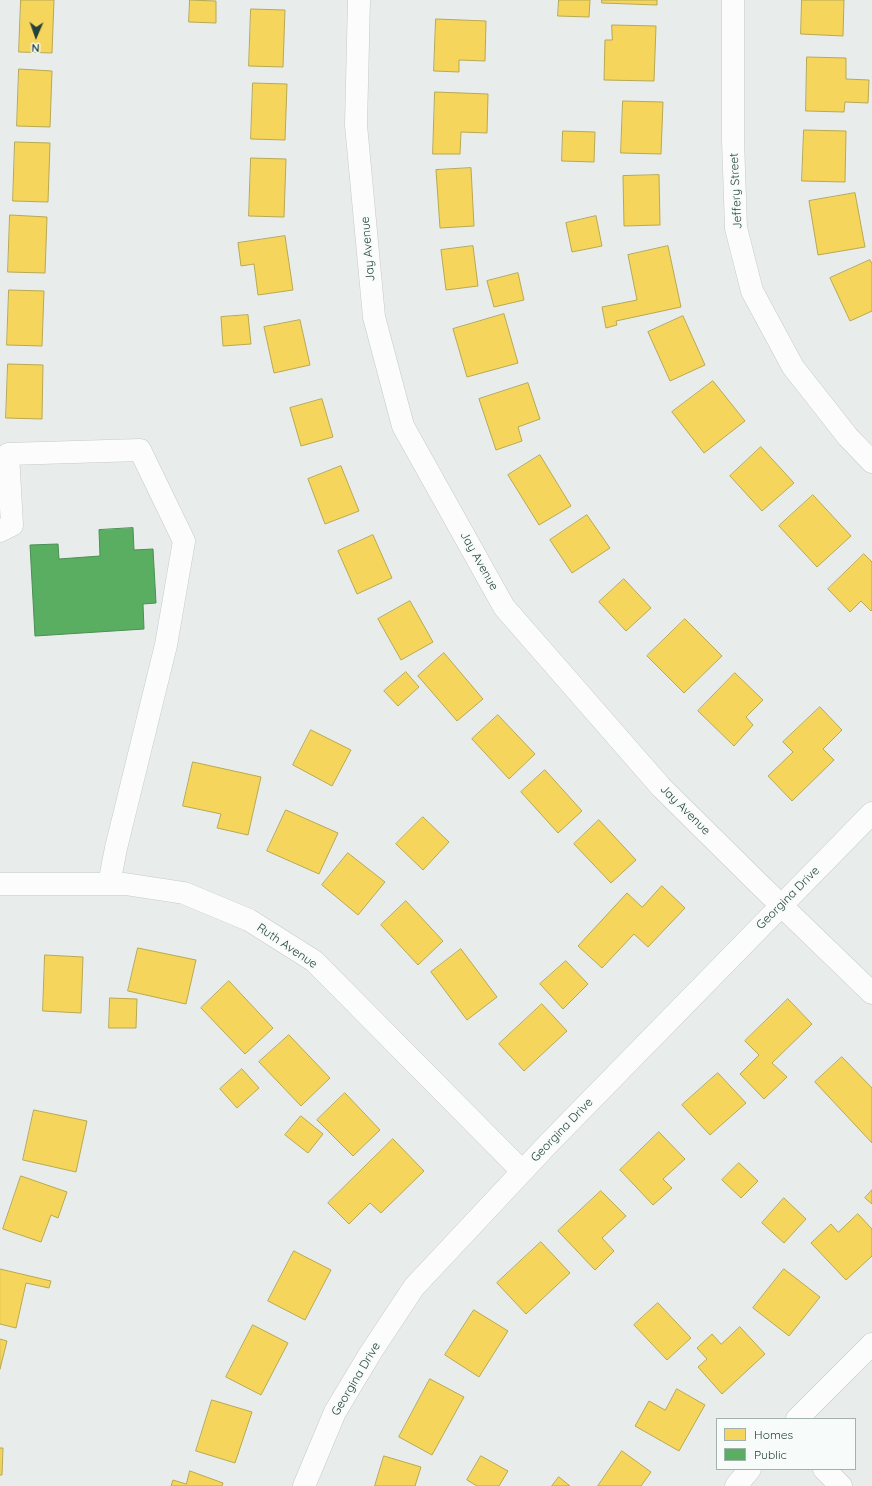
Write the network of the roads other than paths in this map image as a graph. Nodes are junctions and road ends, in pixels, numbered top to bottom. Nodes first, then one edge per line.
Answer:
1 (359, 0) edge
2 (733, 0) edge
3 (872, 462) edge
4 (0, 531) edge
5 (872, 813) edge
6 (0, 884) edge
7 (109, 884) junction
8 (781, 906) junction
9 (872, 993) edge
10 (522, 1172) junction
11 (872, 1344) edge
12 (798, 1418) edge
13 (749, 1470) edge
14 (825, 1470) edge
15 (304, 1486) edge
16 (736, 1486) edge
17 (841, 1486) edge

1 - 8 street, Jay Avenue
2 - 3 street, Jeffery Street
4 - 7 street
5 - 8 street, Georgina Drive
6 - 7 street, Ruth Avenue
7 - 10 street, Ruth Avenue
8 - 9 street, Jay Avenue
8 - 10 street, Georgina Drive
10 - 15 street, Georgina Drive
11 - 12 street
13 - 16 street
14 - 17 street

